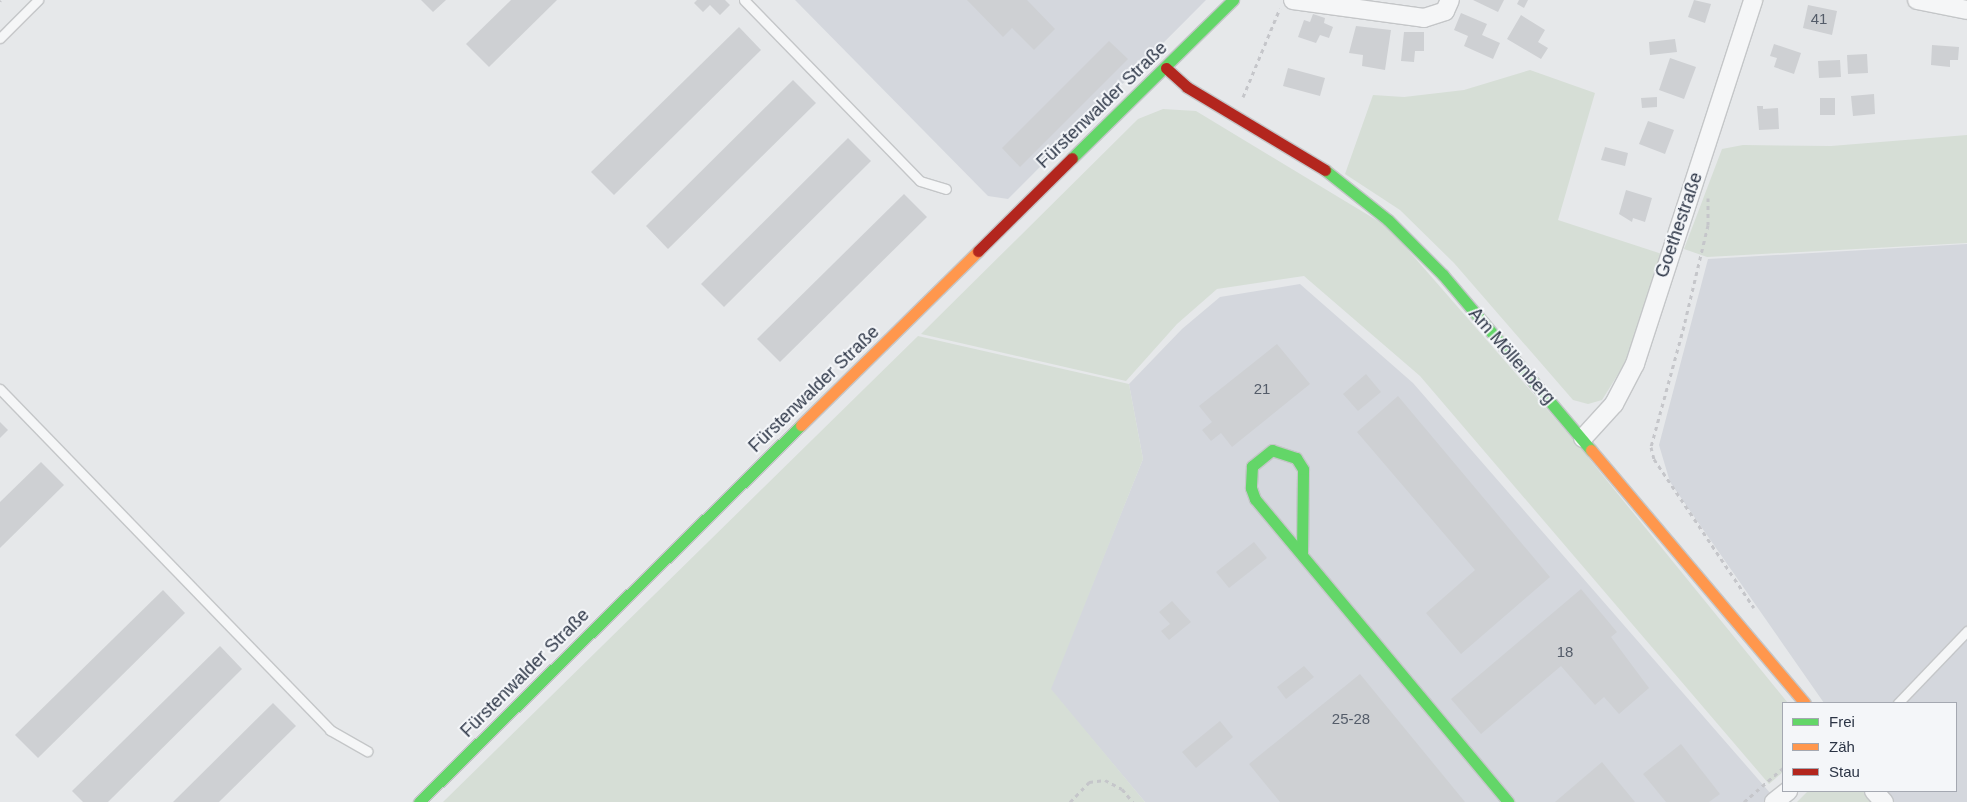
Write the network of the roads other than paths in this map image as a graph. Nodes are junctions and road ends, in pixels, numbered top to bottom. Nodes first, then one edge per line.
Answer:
1 (38, 0) edge
2 (744, 0) edge
3 (1233, 0) edge
4 (1293, 0) edge
5 (1450, 0) edge
6 (1753, 0) edge
7 (1917, 0) edge
8 (1967, 10) edge
9 (0, 38) edge
10 (1166, 68) junction
11 (946, 189) dead end
12 (0, 389) edge
13 (1582, 438) junction
14 (1302, 554) junction
15 (1967, 631) edge
16 (1804, 702) edge
17 (1899, 702) edge
18 (367, 751) dead end
19 (1787, 792) edge
20 (1875, 792) edge
21 (419, 802) edge
22 (1508, 802) edge
23 (1774, 802) edge
24 (1884, 802) edge

1 - 9 lane
2 - 11 lane
3 - 10 street, Fürstenwalder Straße
4 - 5 street
6 - 13 street, Goethestraße
7 - 8 street
10 - 13 street, Am Möllenberg
10 - 21 street, Fürstenwalder Straße
12 - 18 lane
13 - 16 street, Am Möllenberg
14 - 14 street
14 - 22 street
15 - 17 lane
19 - 23 street
20 - 24 street

